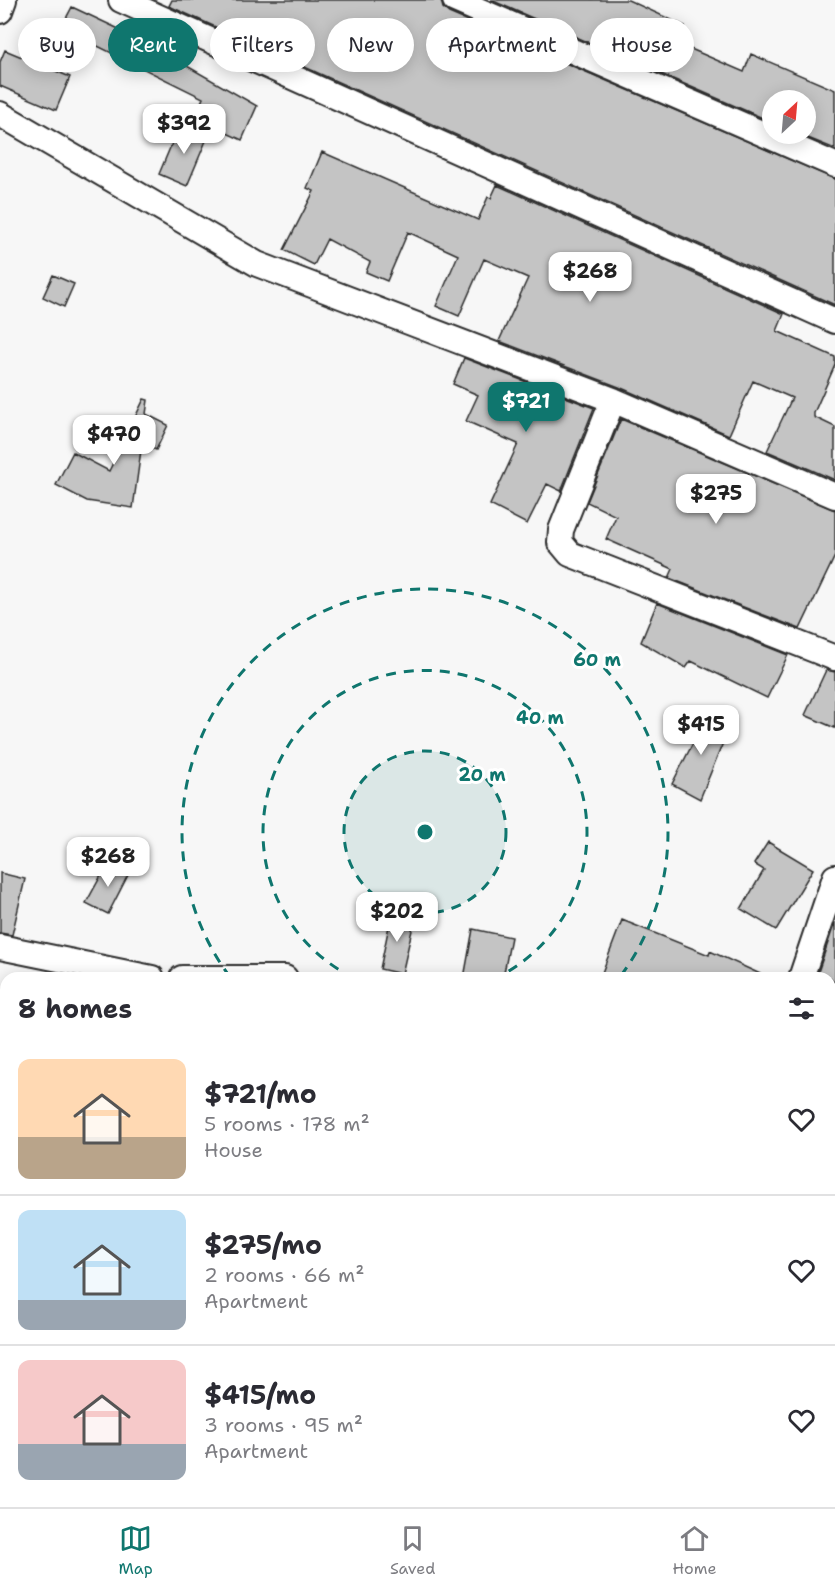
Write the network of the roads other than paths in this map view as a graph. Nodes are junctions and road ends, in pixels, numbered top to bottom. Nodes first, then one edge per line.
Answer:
1 (4, 0) edge
2 (121, 0) edge
3 (455, 0) edge
4 (0, 10) edge
5 (0, 114) edge
6 (835, 165) edge
7 (835, 321) edge
8 (613, 400) junction
9 (835, 496) edge
10 (835, 658) edge
11 (835, 877) edge
12 (0, 947) edge
13 (123, 972) edge
14 (803, 972) edge

1 - 4 street
2 - 7 street
3 - 6 street
5 - 8 street
8 - 9 street
8 - 10 street
11 - 14 street
12 - 13 street

